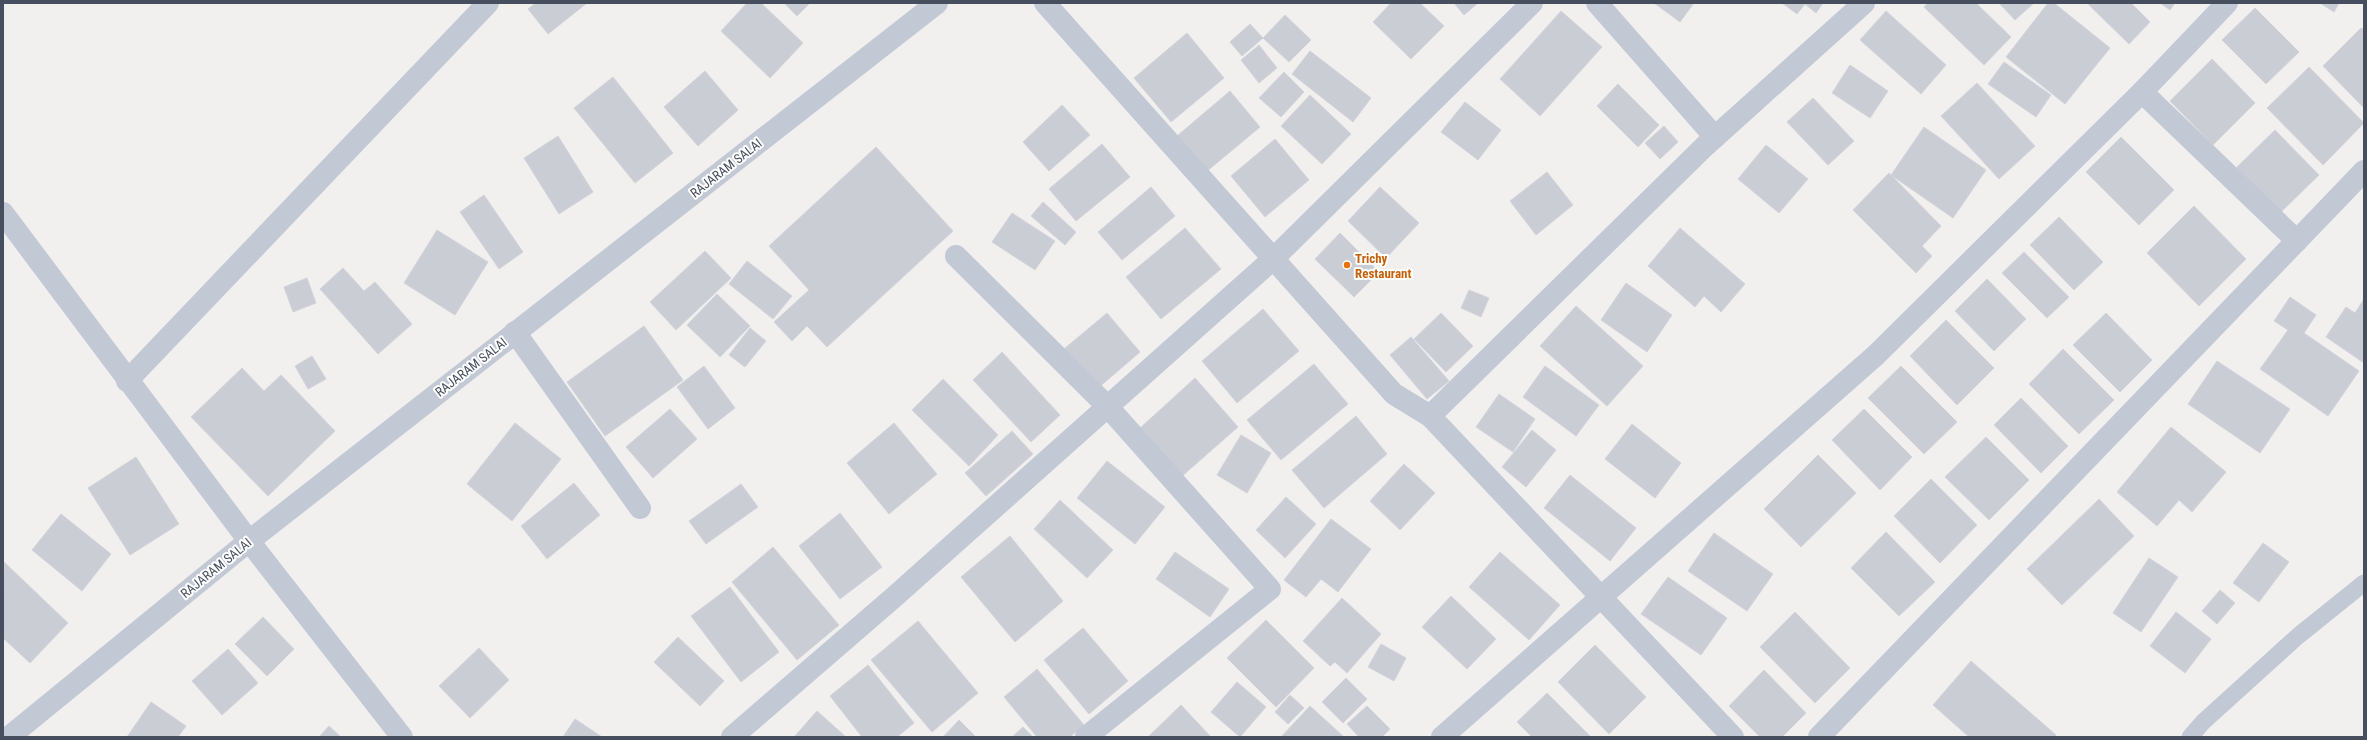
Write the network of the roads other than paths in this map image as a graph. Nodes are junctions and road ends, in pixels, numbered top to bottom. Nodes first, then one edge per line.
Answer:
1 (488, 3) edge
2 (937, 3) edge
3 (1045, 3) edge
4 (1532, 3) edge
5 (1597, 3) edge
6 (1864, 3) edge
7 (2227, 3) edge
8 (2142, 92) junction
9 (1716, 137) junction
10 (2364, 171) edge
11 (3, 213) edge
12 (2297, 241) junction
13 (956, 256) dead end
14 (1273, 259) junction
15 (515, 332) junction
16 (128, 381) junction
17 (1108, 407) junction
18 (1430, 416) junction
19 (640, 508) dead end
20 (249, 541) junction
21 (2364, 583) edge
22 (1601, 597) junction
23 (8, 737) edge
24 (402, 737) edge
25 (732, 737) edge
26 (1086, 737) edge
27 (1442, 737) edge
28 (1733, 737) edge
29 (1819, 737) edge
30 (2190, 737) edge

1 - 16 street
2 - 15 street, RAJARAM SALAI
3 - 14 street
4 - 14 street
5 - 9 street
6 - 9 street
7 - 8 street
8 - 12 street
8 - 22 street
9 - 18 street
10 - 12 street
11 - 16 street
12 - 29 street
13 - 17 street
14 - 17 street
14 - 18 street
15 - 19 street
15 - 20 street, RAJARAM SALAI
16 - 20 street
17 - 25 street
17 - 26 street
18 - 22 street
20 - 23 street, RAJARAM SALAI
20 - 24 street
21 - 30 lane
22 - 27 street
22 - 28 street

